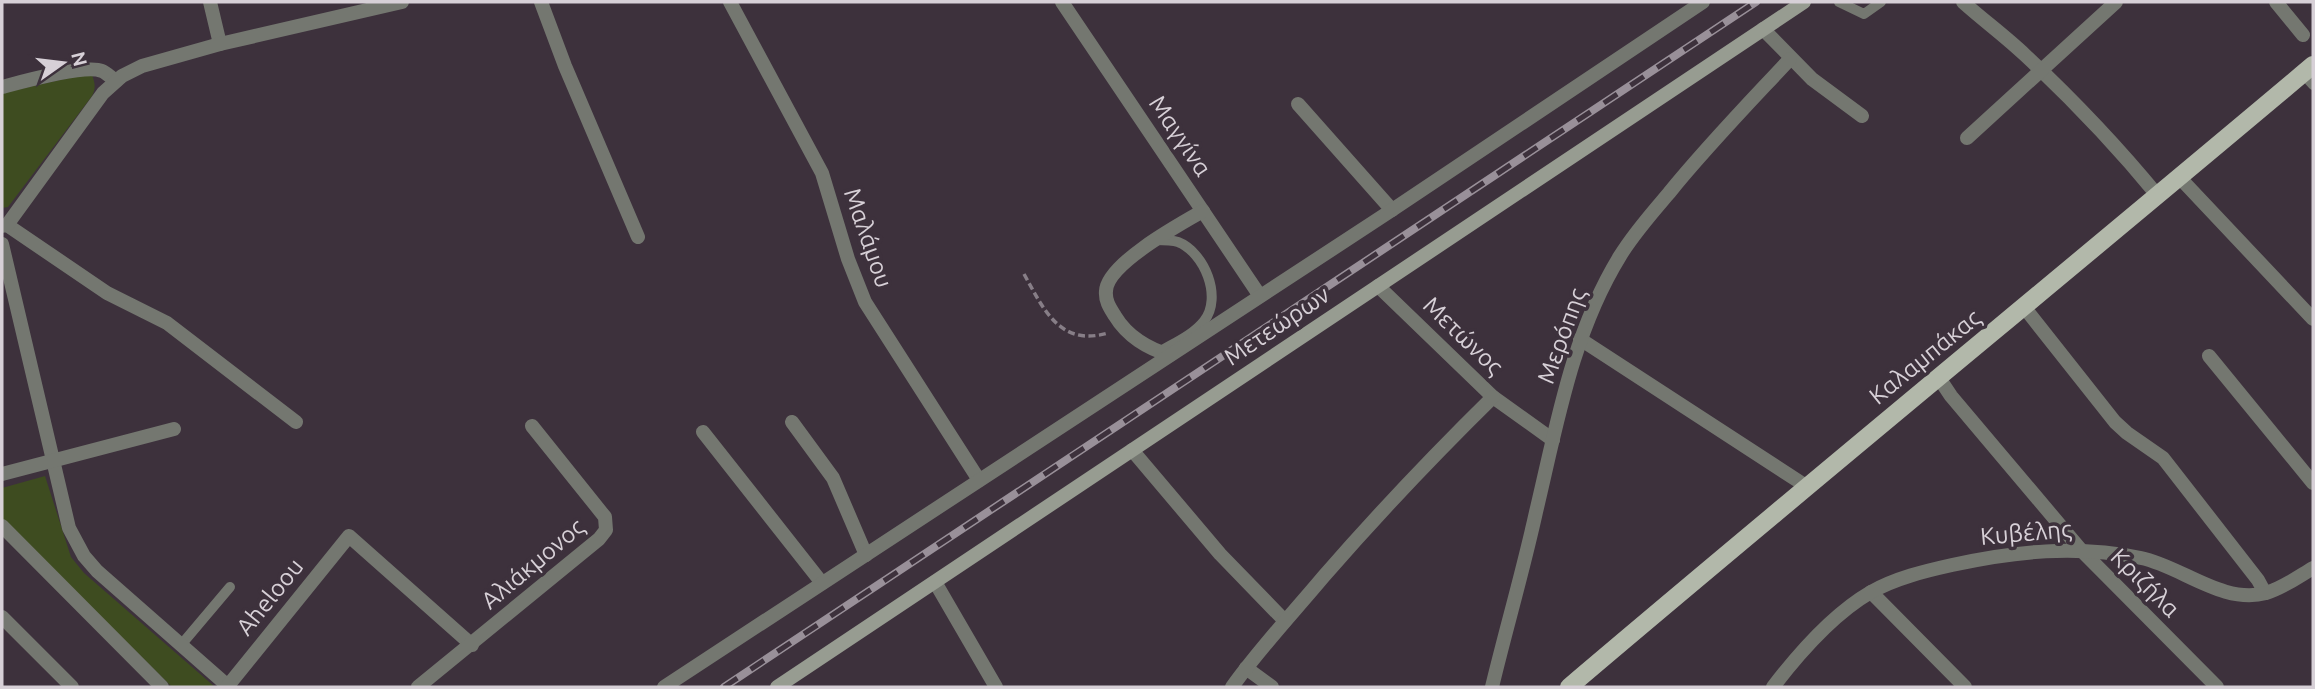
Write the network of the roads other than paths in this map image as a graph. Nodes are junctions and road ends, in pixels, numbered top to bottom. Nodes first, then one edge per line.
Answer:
1 (210, 2) edge
2 (402, 2) edge
3 (541, 2) edge
4 (730, 2) edge
5 (1062, 2) edge
6 (1703, 2) edge
7 (1804, 2) edge
8 (1839, 2) edge
9 (1881, 2) edge
10 (1963, 2) edge
11 (2116, 2) edge
12 (2276, 2) edge
13 (1763, 29) junction
14 (2303, 34) dead end
15 (220, 44) junction
16 (1790, 59) junction
17 (2041, 71) junction
18 (2310, 75) edge
19 (116, 81) junction
20 (2, 87) edge
21 (1298, 104) dead end
22 (1862, 116) dead end
23 (1967, 138) dead end
24 (2180, 178) junction
25 (2158, 196) junction
26 (1392, 210) junction
27 (1203, 211) junction
28 (4, 225) edge
29 (638, 237) dead end
30 (1154, 240) junction
31 (2, 244) edge
32 (1378, 286) junction
33 (1260, 296) junction
34 (2024, 307) junction
35 (2313, 319) edge
36 (1191, 337) junction
37 (1580, 339) junction
38 (1165, 353) junction
39 (2209, 356) dead end
40 (1939, 378) junction
41 (1493, 397) junction
42 (296, 422) dead end
43 (792, 422) dead end
44 (532, 426) dead end
45 (174, 429) dead end
46 (703, 432) dead end
47 (1553, 440) junction
48 (1132, 450) junction
49 (52, 459) junction
50 (2, 474) edge
51 (979, 480) junction
52 (2313, 483) edge
53 (1806, 486) junction
54 (2, 526) edge
55 (2081, 551) junction
56 (866, 555) junction
57 (2313, 568) edge
58 (935, 582) junction
59 (822, 583) junction
60 (230, 587) dead end
61 (1871, 592) junction
62 (2265, 593) junction
63 (2, 617) edge
64 (1285, 621) junction
65 (181, 645) junction
66 (472, 645) junction
67 (1246, 668) junction
68 (72, 687) edge
69 (162, 687) edge
70 (228, 687) edge
71 (418, 687) edge
72 (664, 687) edge
73 (777, 687) edge
74 (996, 687) edge
75 (1232, 687) edge
76 (1272, 687) edge
77 (1492, 687) edge
78 (1569, 687) edge
79 (1773, 687) edge
80 (1965, 687) edge
81 (2217, 687) edge

1 - 15 street
2 - 15 street
3 - 29 street
4 - 51 street, Μαλάμου
5 - 27 street, Μαγγίνα
6 - 26 street
7 - 13 street, Μετεώρων
8 - 9 lane
10 - 17 street
11 - 17 street
12 - 14 street
13 - 16 street
13 - 32 street, Μετεώρων
15 - 19 street
16 - 22 street
16 - 37 street, Μερόπης
17 - 23 street
17 - 25 street
18 - 24 main road, Καλαμπάκας
19 - 20 street
19 - 28 street
21 - 26 street
24 - 25 main road, Καλαμπάκας
24 - 35 street
25 - 34 main road, Καλαμπάκας
26 - 33 street
27 - 30 street
27 - 33 street, Μαγγίνα
28 - 42 street
30 - 36 lane
30 - 38 street
31 - 49 street
32 - 41 street, Μετώνος
32 - 48 street, Μετεώρων
33 - 36 street
34 - 40 main road, Καλαμπάκας
34 - 62 street
36 - 38 street
37 - 47 street, Μερόπης
37 - 53 street
38 - 51 street
39 - 52 street
40 - 53 main road, Καλαμπάκας
40 - 55 street, Κριζήλα
41 - 47 street, Μετώνος
41 - 64 street
43 - 56 street
44 - 66 street, Αλιάκμονος
45 - 49 street
46 - 59 street
47 - 77 street, Μερόπης
48 - 58 street, Μετεώρων
48 - 64 street
49 - 50 street
49 - 65 street
51 - 56 street
53 - 78 main road, Καλαμπάκας
54 - 69 street
55 - 61 street, Κυβέλης
55 - 62 street, Κυβέλης
55 - 81 street, Κριζήλα
56 - 59 street
57 - 62 street, Κυβέλης
58 - 73 street, Μετεώρων
58 - 74 street
59 - 72 street
60 - 65 lane
61 - 79 street, Κυβέλης
61 - 80 street
63 - 68 street
64 - 67 street
65 - 70 street
66 - 70 street, Aheloou
66 - 71 street, Αλιάκμονος
67 - 75 street
67 - 76 street

